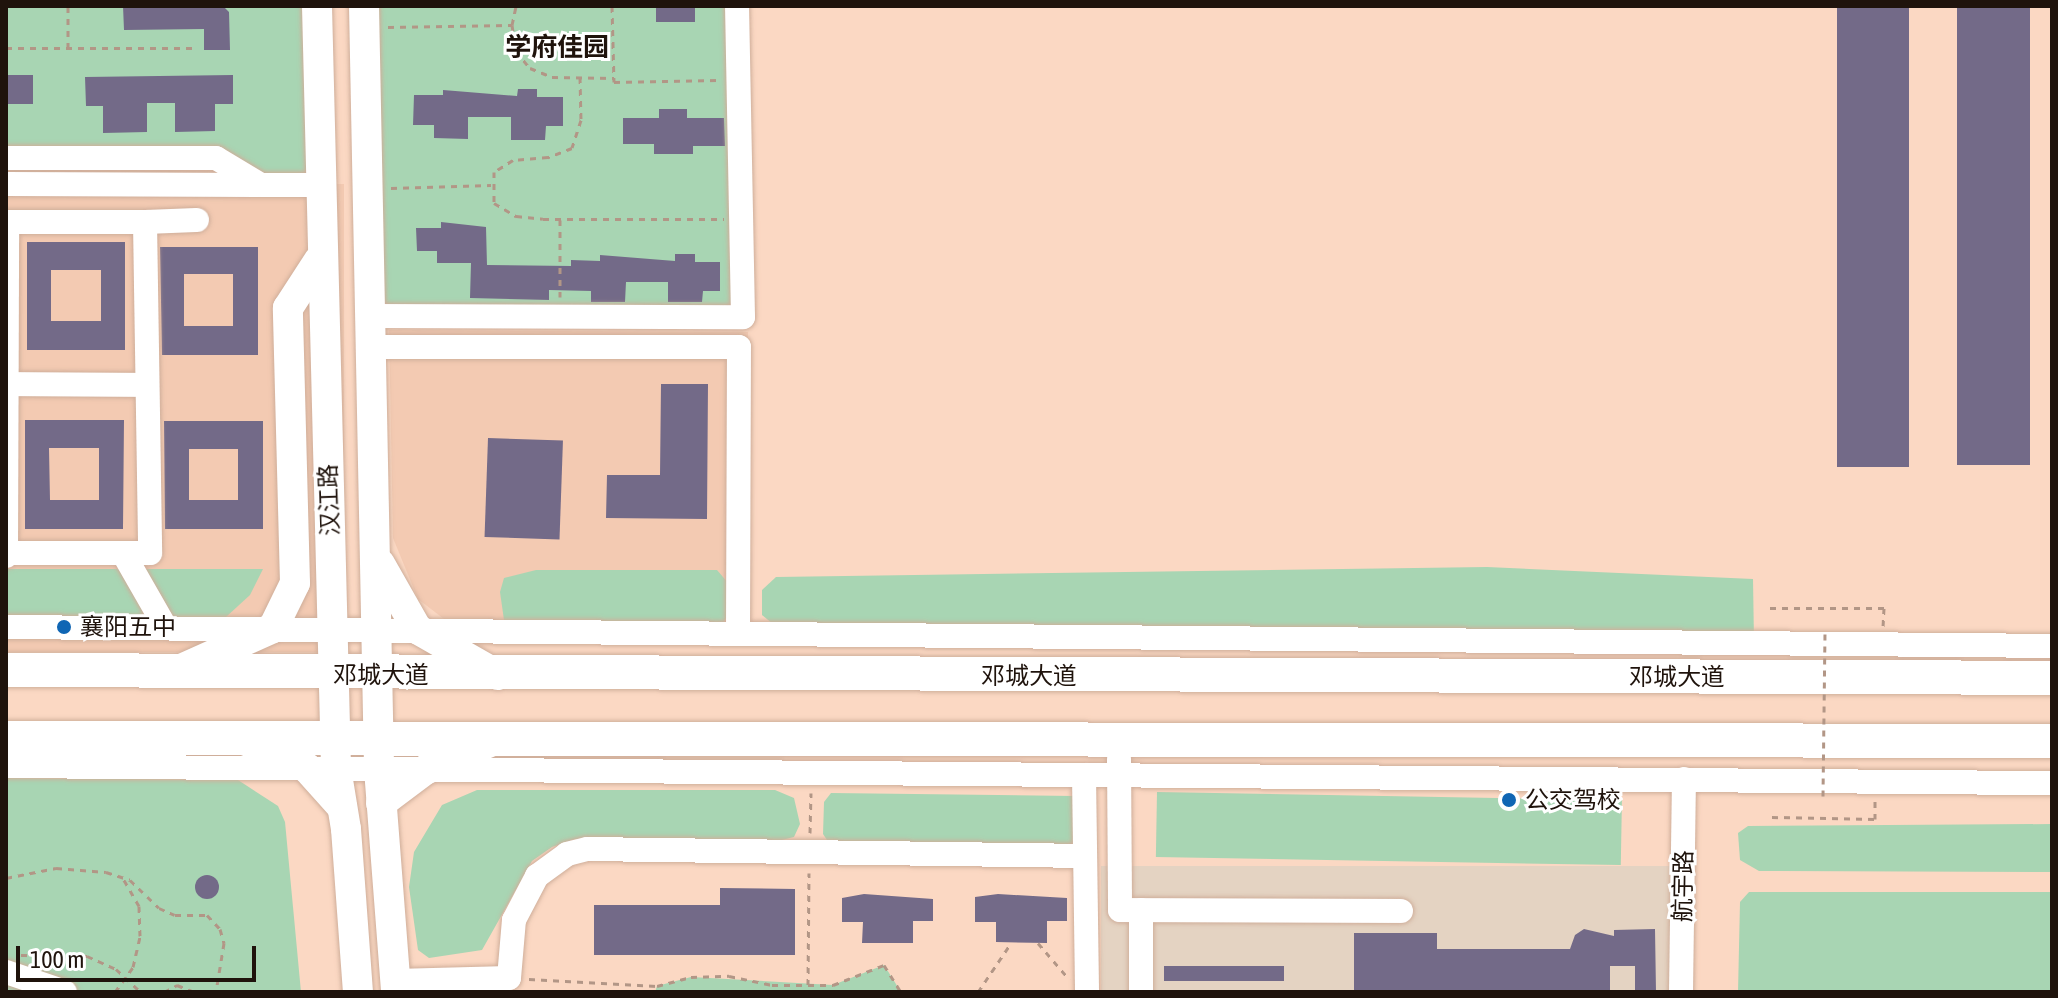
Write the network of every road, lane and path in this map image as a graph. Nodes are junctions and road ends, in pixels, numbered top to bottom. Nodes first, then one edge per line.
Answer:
1 (68, 6) edge
2 (317, 6) edge
3 (516, 6) edge
4 (612, 6) edge
5 (737, 6) edge
6 (364, 16) edge
7 (512, 25) junction
8 (6, 48) edge
9 (68, 48) junction
10 (196, 48) dead end
11 (580, 77) junction
12 (614, 78) junction
13 (738, 80) junction
14 (6, 158) edge
15 (6, 184) edge
16 (261, 185) junction
17 (319, 185) junction
18 (491, 185) junction
19 (368, 188) junction
20 (560, 219) junction
21 (741, 219) junction
22 (197, 220) dead end
23 (6, 222) edge
24 (145, 222) junction
25 (319, 260) junction
26 (371, 316) junction
27 (560, 317) junction
28 (372, 347) junction
29 (6, 384) edge
30 (147, 385) junction
31 (123, 553) junction
32 (6, 554) edge
33 (377, 559) junction
34 (1770, 608) dead end
35 (6, 627) edge
36 (166, 628) junction
37 (273, 628) junction
38 (334, 628) junction
39 (1825, 628) dead end
40 (1870, 628) dead end
41 (379, 629) junction
42 (417, 629) junction
43 (738, 632) junction
44 (2052, 646) edge
45 (6, 670) edge
46 (173, 673) junction
47 (333, 675) junction
48 (379, 675) junction
49 (500, 676) junction
50 (2052, 678) edge
51 (6, 738) edge
52 (494, 740) junction
53 (1119, 741) junction
54 (2052, 741) edge
55 (221, 748) junction
56 (379, 755) junction
57 (326, 759) junction
58 (6, 766) edge
59 (425, 770) junction
60 (812, 773) junction
61 (1084, 775) junction
62 (1119, 775) junction
63 (1684, 779) junction
64 (2052, 783) edge
65 (1836, 796) dead end
66 (1862, 796) dead end
67 (381, 803) junction
68 (1772, 817) dead end
69 (809, 852) junction
70 (1085, 856) junction
71 (6, 878) edge
72 (123, 878) junction
73 (1141, 910) junction
74 (1401, 911) dead end
75 (1011, 943) dead end
76 (1038, 943) dead end
77 (8, 965) edge
78 (126, 978) junction
79 (509, 978) junction
80 (482, 985) edge
81 (808, 985) junction
82 (657, 986) junction
83 (396, 987) edge
84 (1087, 988) edge
85 (65, 992) edge
86 (115, 992) edge
87 (141, 992) edge
88 (164, 992) edge
89 (194, 992) edge
90 (216, 992) edge
91 (358, 992) edge
92 (655, 992) edge
93 (901, 992) edge
94 (978, 992) edge
95 (1141, 992) edge
96 (1681, 992) edge

1 - 9 path
2 - 17 main road, 汉江路
3 - 7 path
4 - 12 path
5 - 13 street
6 - 7 path
6 - 19 main road, 汉江路
7 - 11 path
8 - 9 path
9 - 10 path
11 - 12 path
11 - 18 path
12 - 13 path
13 - 21 street
14 - 16 street
15 - 16 street
16 - 17 street
17 - 25 main road, 汉江路
18 - 19 path
18 - 20 path
19 - 26 main road, 汉江路
20 - 21 path
20 - 27 path
21 - 27 street
22 - 24 street
23 - 24 street
23 - 29 street
24 - 30 street
25 - 37 main road
25 - 38 main road, 汉江路
26 - 27 street
26 - 28 main road, 汉江路
28 - 33 main road, 汉江路
28 - 43 street
29 - 30 street
29 - 32 street
30 - 31 street
31 - 32 street
31 - 36 street
33 - 41 main road, 汉江路
33 - 42 main road
34 - 40 path
35 - 36 street
36 - 37 street
37 - 38 street
37 - 46 main road
38 - 41 street
38 - 47 main road, 汉江路
39 - 65 path, bridge
41 - 42 street
41 - 48 main road, 汉江路
42 - 43 street
42 - 49 main road
43 - 44 street
45 - 46 highway, 邓城大道
46 - 47 highway, 邓城大道
47 - 48 highway, 邓城大道
47 - 57 main road, 汉江路
48 - 49 highway, 邓城大道
48 - 56 main road, 汉江路
49 - 50 highway, 邓城大道
51 - 55 highway
52 - 53 highway
52 - 56 highway
52 - 59 main road
53 - 54 highway
53 - 62 street
55 - 57 highway
55 - 58 street
56 - 57 highway
56 - 59 street
56 - 67 main road, 汉江路
57 - 91 main road, 汉江路
59 - 60 street
59 - 67 main road
60 - 61 street
60 - 69 path
61 - 62 street
61 - 70 street
62 - 63 street
62 - 73 street
63 - 64 street
63 - 96 street, 航宇路
66 - 68 path
67 - 83 main road, 汉江路
69 - 70 street
69 - 79 street
69 - 81 path
70 - 84 street
71 - 72 path
72 - 78 path
72 - 90 path
73 - 74 street
73 - 95 street
75 - 94 path
76 - 84 path
77 - 78 path
77 - 85 street
78 - 86 path
78 - 87 path
79 - 80 street
79 - 82 path
80 - 83 street
81 - 82 path
81 - 93 path
82 - 92 path
88 - 89 path

